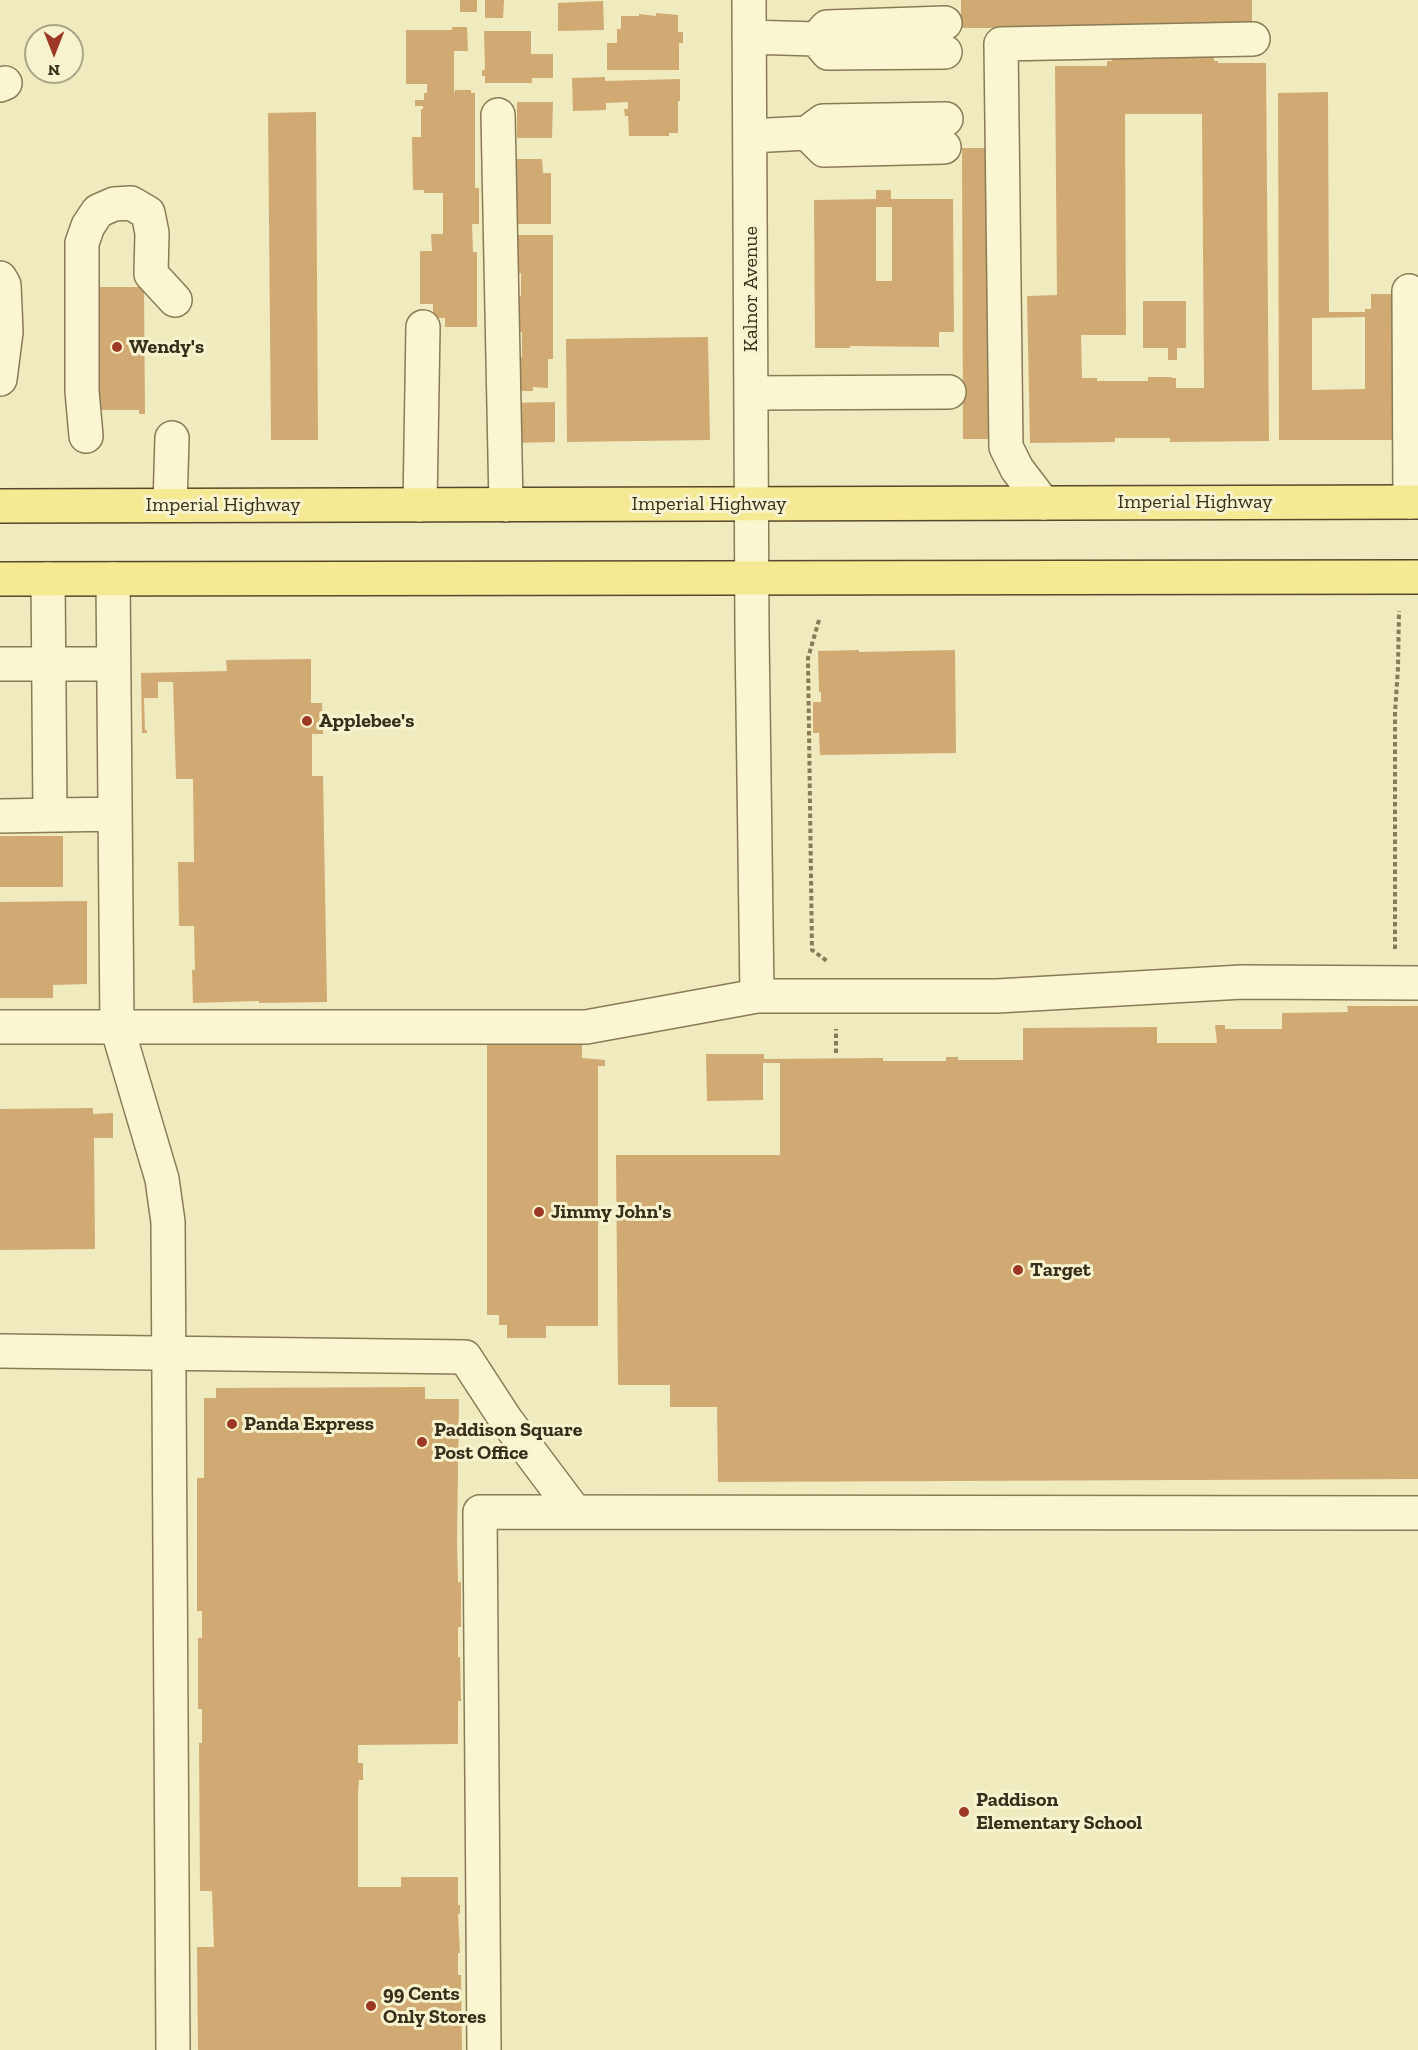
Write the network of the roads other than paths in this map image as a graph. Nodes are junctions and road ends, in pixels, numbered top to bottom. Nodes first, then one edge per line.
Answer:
1 (749, 0) edge
2 (750, 37) junction
3 (945, 38) dead end
4 (1253, 39) dead end
5 (498, 115) dead end
6 (945, 133) dead end
7 (750, 136) junction
8 (0, 278) edge
9 (1408, 291) dead end
10 (175, 300) dead end
11 (423, 327) dead end
12 (0, 379) edge
13 (949, 392) dead end
14 (751, 393) junction
15 (86, 436) dead end
16 (172, 438) dead end
17 (0, 485) edge
18 (1414, 502) edge
19 (1044, 503) junction
20 (752, 504) junction
21 (170, 505) junction
22 (420, 505) junction
23 (506, 505) junction
24 (0, 506) edge
25 (1418, 577) edge
26 (752, 578) junction
27 (0, 579) edge
28 (48, 579) junction
29 (112, 579) junction
30 (0, 664) edge
31 (49, 664) junction
32 (114, 664) junction
33 (115, 814) junction
34 (50, 815) junction
35 (0, 816) edge
36 (1407, 982) edge
37 (758, 996) junction
38 (0, 1027) edge
39 (117, 1027) junction
40 (0, 1351) edge
41 (168, 1353) junction
42 (575, 1512) junction
43 (1418, 1513) edge
44 (173, 2050) edge
45 (484, 2050) edge

1 - 2 street, Kalnor Avenue
2 - 3 street
2 - 7 street, Kalnor Avenue
4 - 19 street
5 - 23 street
6 - 7 street
7 - 14 street, Kalnor Avenue
8 - 12 street
9 - 18 street
10 - 15 street
11 - 22 street
13 - 14 street
14 - 20 street, Kalnor Avenue
16 - 21 street
17 - 24 street
18 - 19 main road, Imperial Highway
19 - 20 main road, Imperial Highway
20 - 23 main road, Imperial Highway
20 - 26 street, Kalnor Avenue
21 - 22 main road, Imperial Highway
21 - 24 main road, Imperial Highway
22 - 23 main road, Imperial Highway
25 - 26 main road
26 - 29 main road
26 - 37 street, Kalnor Avenue
27 - 28 main road
28 - 29 main road
28 - 31 street
29 - 32 street
30 - 31 street
31 - 32 street
31 - 34 street
32 - 33 street
33 - 34 street
33 - 39 street
34 - 35 street
36 - 37 street
37 - 39 street
38 - 39 street
39 - 41 street
40 - 41 street
41 - 42 street
41 - 44 street
42 - 43 street
42 - 45 street

